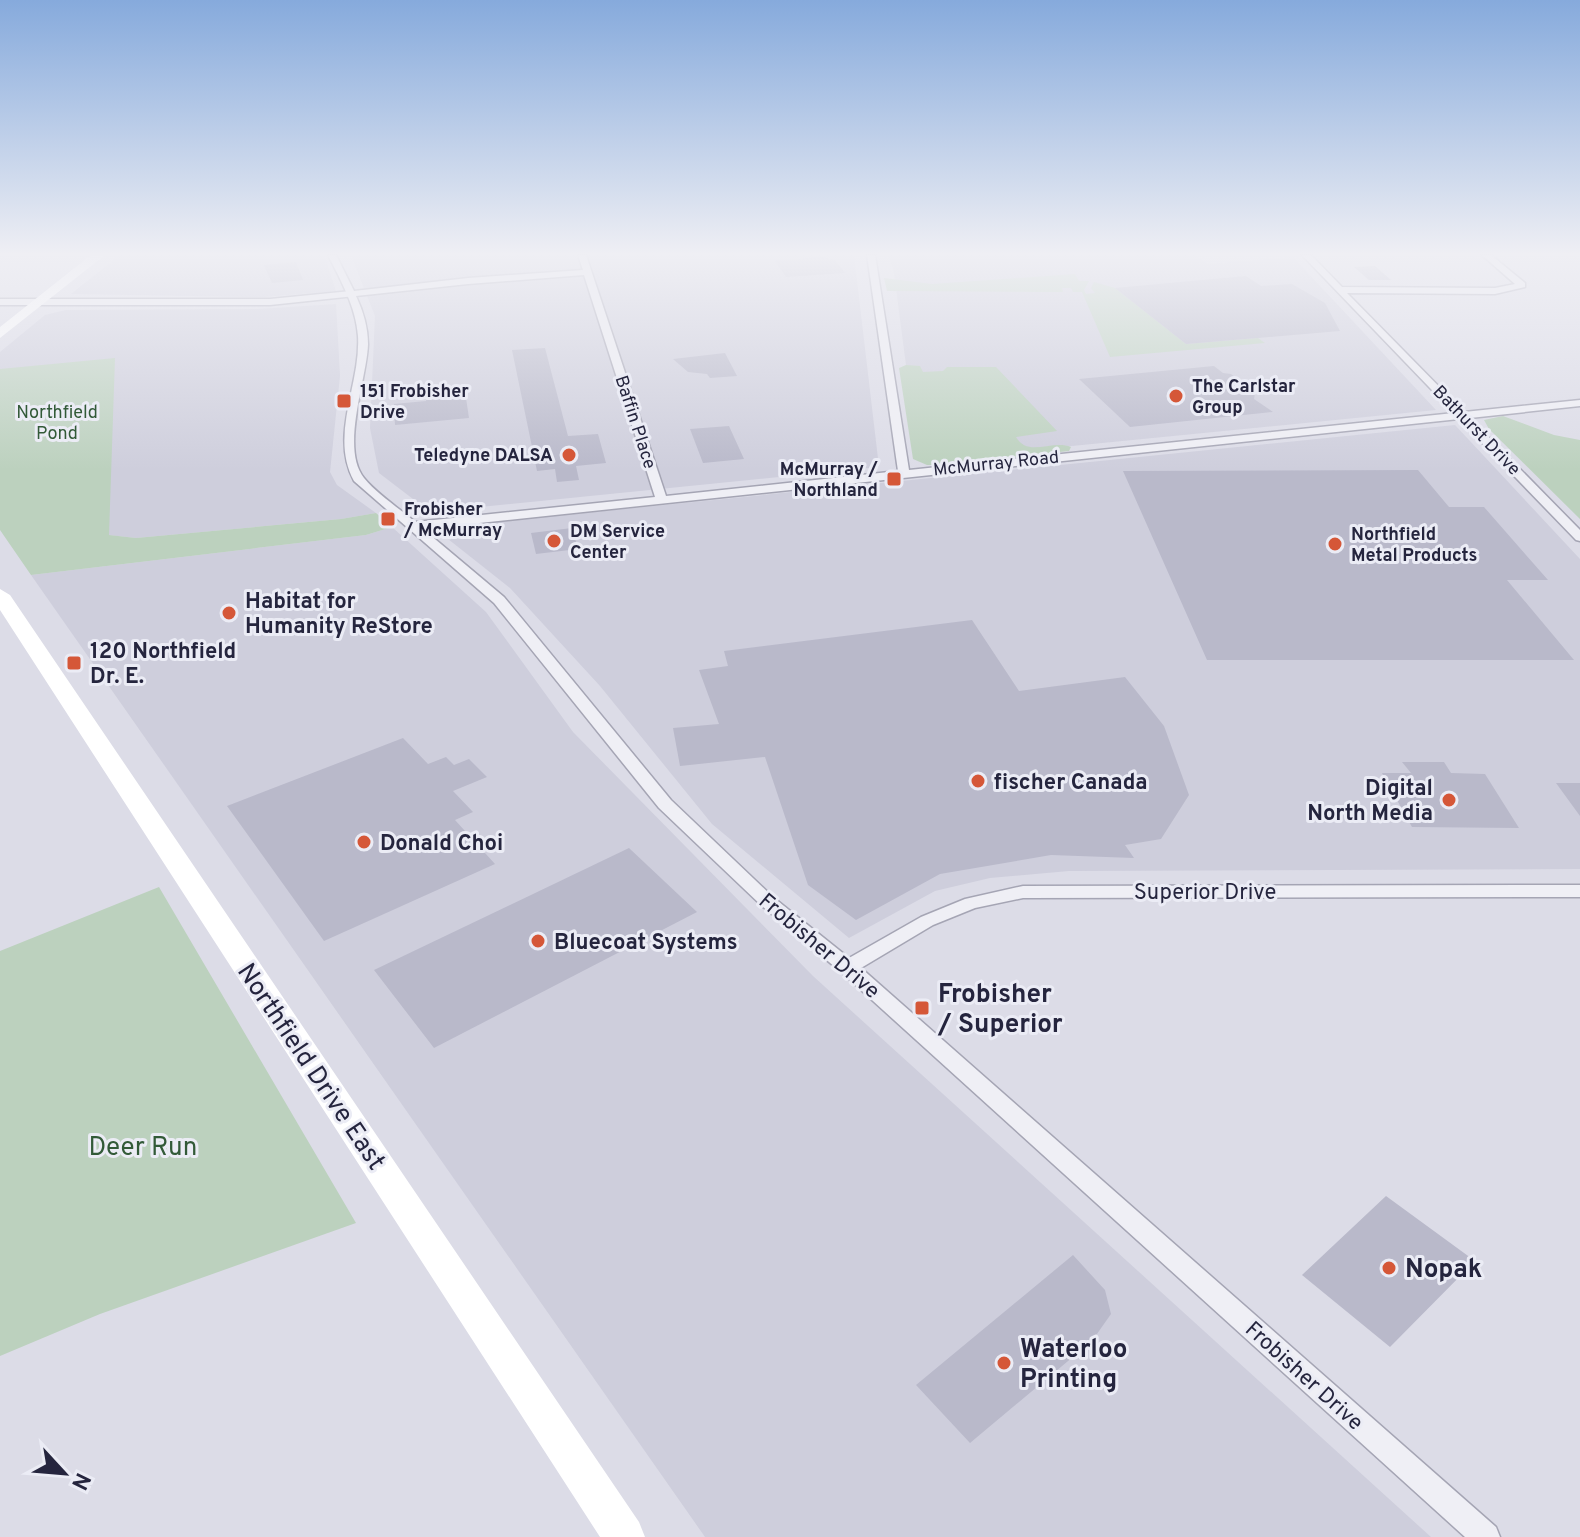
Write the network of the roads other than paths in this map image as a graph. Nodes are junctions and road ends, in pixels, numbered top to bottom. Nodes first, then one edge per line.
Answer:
1 (360, 327) edge
2 (605, 327) edge
3 (882, 327) edge
4 (1376, 327) edge
5 (1580, 403) edge
6 (1462, 414) junction
7 (904, 472) junction
8 (661, 498) junction
9 (412, 526) junction
10 (1580, 537) edge
11 (0, 595) edge
12 (1580, 891) edge
13 (848, 967) junction
14 (624, 1537) edge
15 (1486, 1537) edge

1 - 9 street, Frobisher Drive
2 - 8 street, Baffin Place
3 - 7 street
4 - 6 street, Bathurst Drive
5 - 6 street, McMurray Road
6 - 7 street, McMurray Road
6 - 10 street, Bathurst Drive
7 - 8 street, McMurray Road
8 - 9 street, McMurray Road
9 - 13 street, Frobisher Drive
11 - 14 main road, Northfield Drive East
12 - 13 street, Superior Drive
13 - 15 street, Frobisher Drive

